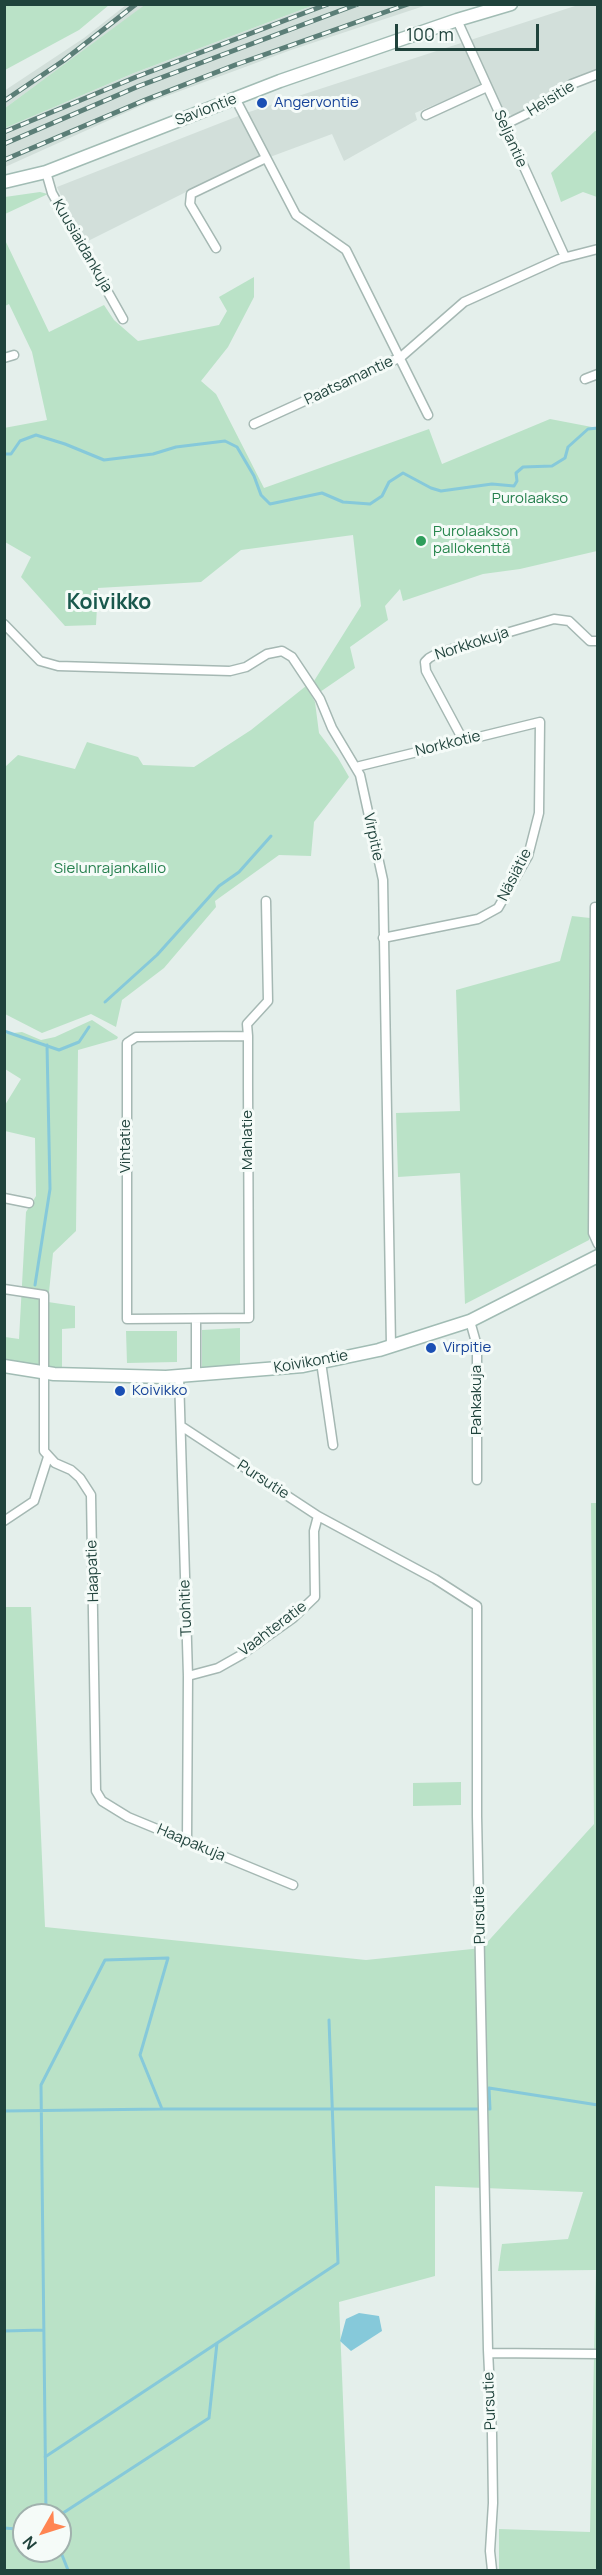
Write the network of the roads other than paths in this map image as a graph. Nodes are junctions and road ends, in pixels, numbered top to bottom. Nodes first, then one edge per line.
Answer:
1 (511, 4) edge
2 (457, 20) junction
3 (597, 74) edge
4 (487, 87) junction
5 (235, 98) junction
6 (426, 115) dead end
7 (504, 125) junction
8 (266, 158) junction
9 (46, 172) junction
10 (4, 182) edge
11 (216, 248) dead end
12 (597, 249) edge
13 (564, 257) junction
14 (123, 319) dead end
15 (14, 355) dead end
16 (401, 357) junction
17 (4, 358) edge
18 (597, 374) edge
19 (585, 380) dead end
20 (428, 415) dead end
21 (254, 424) dead end
22 (4, 624) edge
23 (597, 641) edge
24 (540, 722) joint
25 (463, 740) junction
26 (356, 767) junction
27 (266, 901) dead end
28 (595, 907) dead end
29 (383, 938) junction
30 (248, 1036) junction
31 (4, 1198) edge
32 (29, 1203) dead end
33 (597, 1244) edge
34 (597, 1256) edge
35 (4, 1289) edge
36 (180, 1319) joint
37 (196, 1319) junction
38 (470, 1321) junction
39 (392, 1346) junction
40 (321, 1362) junction
41 (4, 1366) edge
42 (43, 1373) junction
43 (196, 1374) junction
44 (179, 1376) junction
45 (182, 1426) junction
46 (333, 1445) dead end
47 (48, 1457) junction
48 (477, 1480) dead end
49 (318, 1516) junction
50 (4, 1521) edge
51 (188, 1676) junction
52 (96, 1791) joint
53 (187, 1839) junction
54 (293, 1885) dead end
55 (489, 2353) junction
56 (597, 2354) edge
57 (492, 2571) edge

1 - 2 main road, Saviontie
2 - 4 street, Seljantie
2 - 5 main road, Saviontie
3 - 7 street, Heisitie
4 - 6 street
4 - 7 street, Seljantie
5 - 8 street
5 - 9 main road, Saviontie
7 - 13 street, Seljantie
8 - 11 street
8 - 16 street
9 - 10 main road, Saviontie
9 - 14 street, Kuusiaidankuja
12 - 13 street, Paatsamantie
13 - 16 street, Paatsamantie
15 - 17 street
16 - 20 street
16 - 21 street, Paatsamantie
18 - 19 street
22 - 26 street, Virpitie
23 - 25 street, Norkkokuja
24 - 25 street, Norkkotie
24 - 29 street, Näsiätie
25 - 26 street, Norkkotie
26 - 29 street, Virpitie
27 - 30 street, Mahlatie
28 - 33 street
29 - 39 street, Virpitie
30 - 36 street, Vihtatie
30 - 37 street, Mahlatie
31 - 32 street
34 - 38 main road, Koivikontie
35 - 42 street
36 - 37 street, Mahlatie
37 - 43 street
38 - 39 main road, Koivikontie
38 - 48 street, Pahkakuja
39 - 40 main road, Koivikontie
40 - 43 main road, Koivikontie
40 - 46 street
41 - 42 main road, Koivikontie
42 - 44 main road, Koivikontie
42 - 47 street
43 - 44 main road, Koivikontie
44 - 45 street, Tuohitie
45 - 49 street, Pursutie
45 - 51 street, Tuohitie
47 - 50 street
47 - 52 street, Haapatie
49 - 51 street, Vaahteratie
49 - 55 street, Pursutie
51 - 53 street, Tuohitie
52 - 53 street, Haapakuja
53 - 54 street, Haapakuja
55 - 56 street
55 - 57 street, Pursutie

